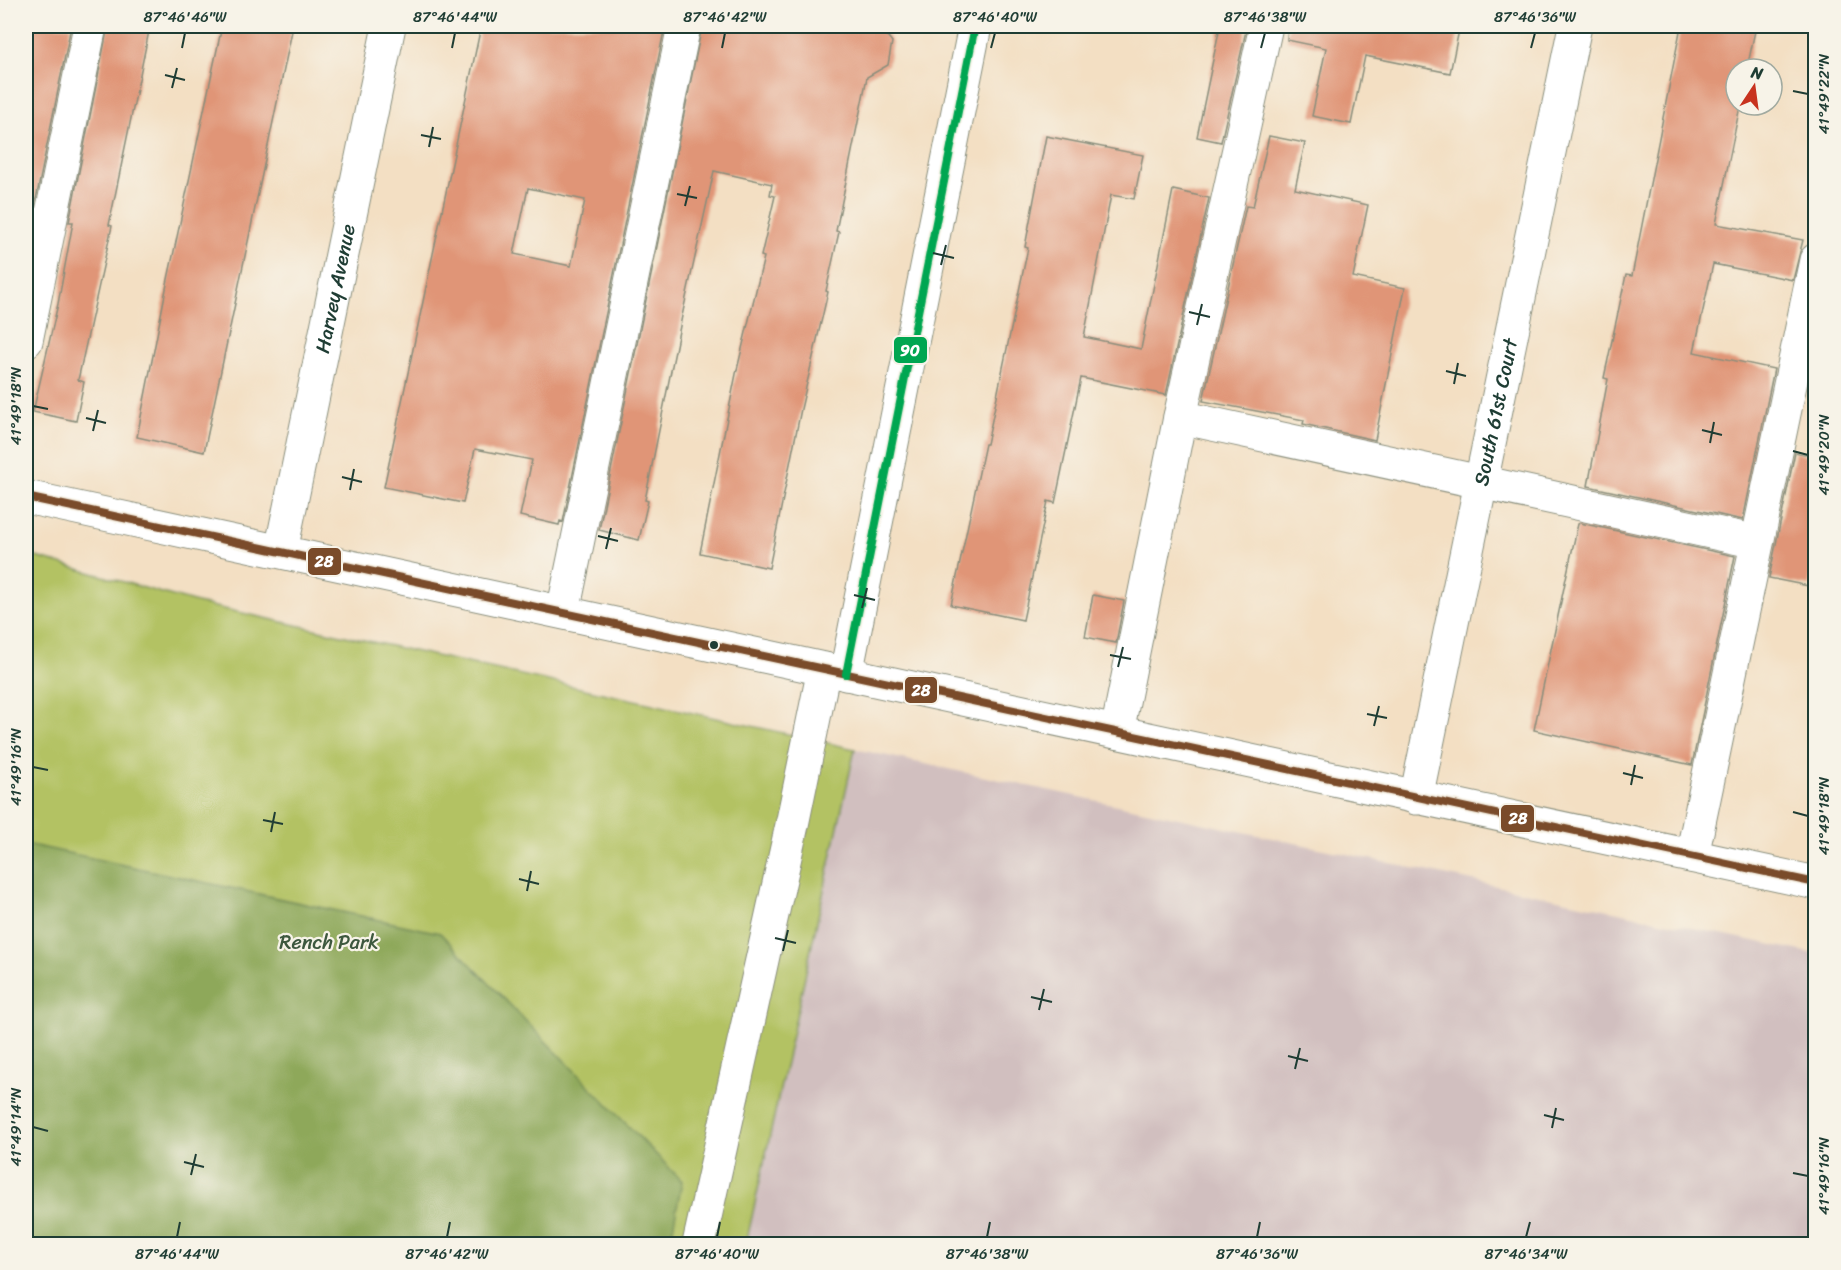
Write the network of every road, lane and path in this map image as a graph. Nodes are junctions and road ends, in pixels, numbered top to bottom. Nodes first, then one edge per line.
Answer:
1 (90, 26) edge
2 (389, 26) edge
3 (684, 26) edge
4 (975, 26) edge
5 (1266, 26) edge
6 (1575, 26) edge
7 (1815, 260) edge
8 (26, 341) edge
9 (1180, 417) junction
10 (1481, 481) junction
11 (26, 497) edge
12 (1757, 542) junction
13 (281, 551) junction
14 (563, 612) junction
15 (835, 671) junction
16 (1117, 732) junction
17 (1416, 798) junction
18 (1692, 856) junction
19 (1815, 883) edge
20 (699, 1245) edge

1 - 8 street
2 - 13 street, Harvey Avenue
3 - 14 street
4 - 15 street
5 - 9 street
6 - 10 street, South 61st Court
7 - 12 street
9 - 10 street
9 - 16 street
10 - 12 street
10 - 17 street, South 61st Court
11 - 13 street
12 - 18 street
13 - 14 street
14 - 15 street
15 - 16 street
15 - 20 street
16 - 17 street
17 - 18 street
18 - 19 street

